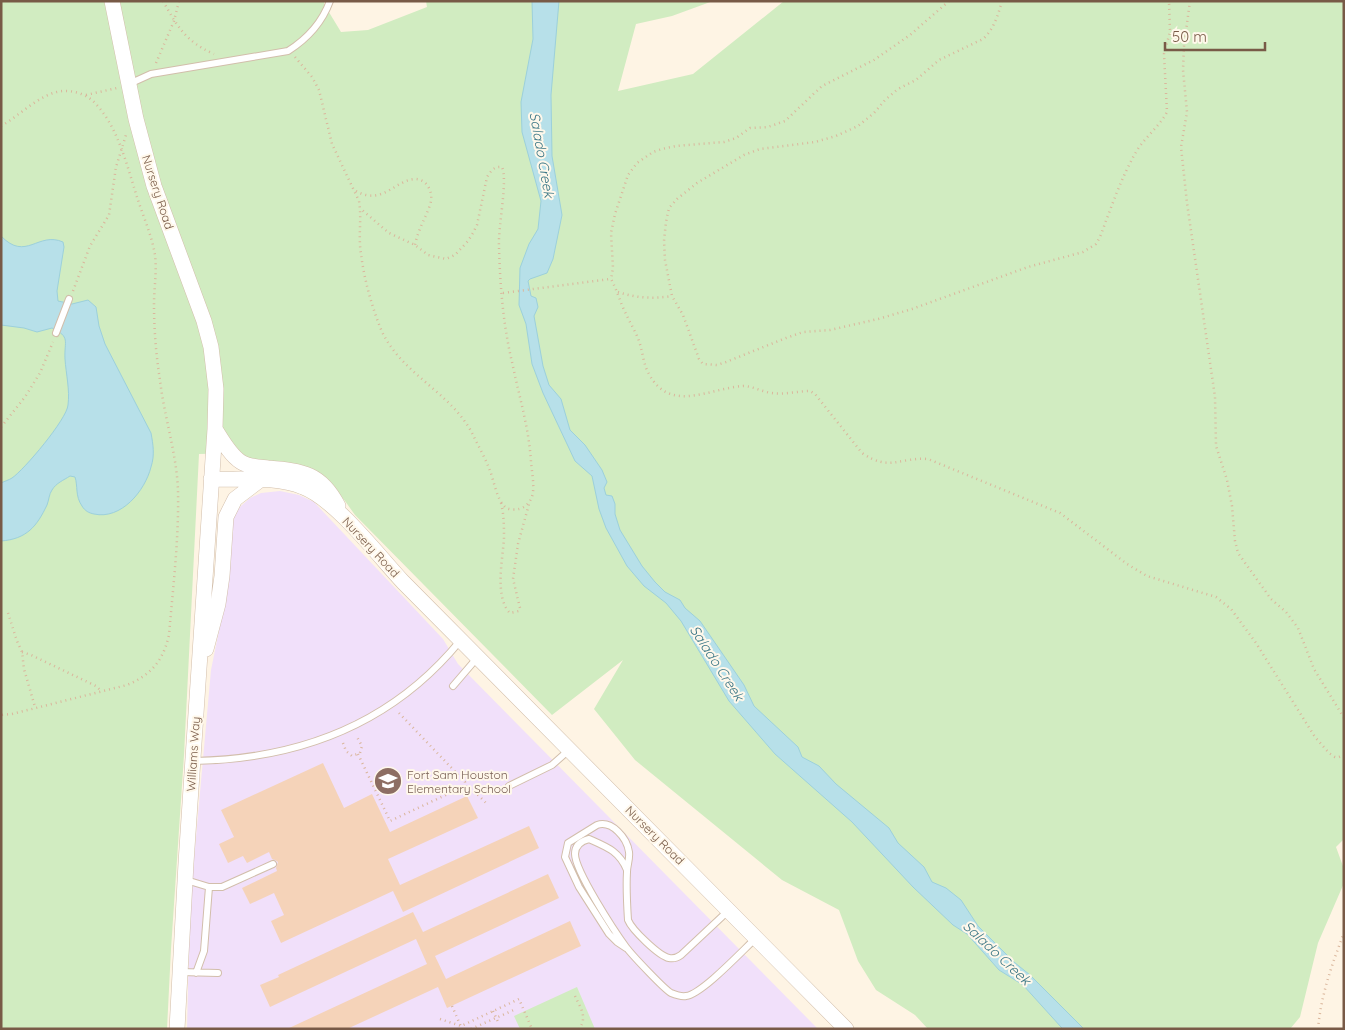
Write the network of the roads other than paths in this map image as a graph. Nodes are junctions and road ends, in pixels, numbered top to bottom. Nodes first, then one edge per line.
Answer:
1 (112, 1) edge
2 (330, 1) edge
3 (129, 84) junction
4 (70, 299) road end
5 (56, 334) road end
6 (215, 429) junction
7 (211, 479) junction
8 (260, 480) junction
9 (346, 519) junction
10 (461, 639) junction
11 (478, 656) junction
12 (198, 672) junction
13 (453, 686) dead end
14 (570, 749) junction
15 (192, 760) junction
16 (509, 786) dead end
17 (273, 864) dead end
18 (627, 870) junction
19 (185, 880) junction
20 (209, 886) junction
21 (729, 910) junction
22 (756, 938) junction
23 (626, 948) junction
24 (180, 972) junction
25 (196, 973) junction
26 (218, 973) dead end
27 (177, 1029) edge
28 (846, 1029) edge

1 - 3 street, Nursery Road
2 - 3 lane
3 - 6 street, Nursery Road
4 - 5 lane
6 - 7 street, Nursery Road
6 - 9 street
7 - 8 street, Nursery Road
7 - 12 street, Williams Way
8 - 9 street, Nursery Road
8 - 12 street
9 - 10 street, Nursery Road
10 - 11 street, Nursery Road
10 - 15 lane
11 - 13 lane
11 - 14 street, Nursery Road
12 - 15 street, Williams Way
14 - 16 lane
14 - 21 street, Nursery Road
15 - 19 street, Williams Way
17 - 20 lane
18 - 21 lane
18 - 23 lane
18 - 23 lane
19 - 20 lane
19 - 24 street, Williams Way
20 - 25 lane
21 - 22 street, Nursery Road
22 - 23 lane
22 - 28 street, Nursery Road
24 - 25 lane
24 - 27 street, Williams Way
25 - 26 lane

